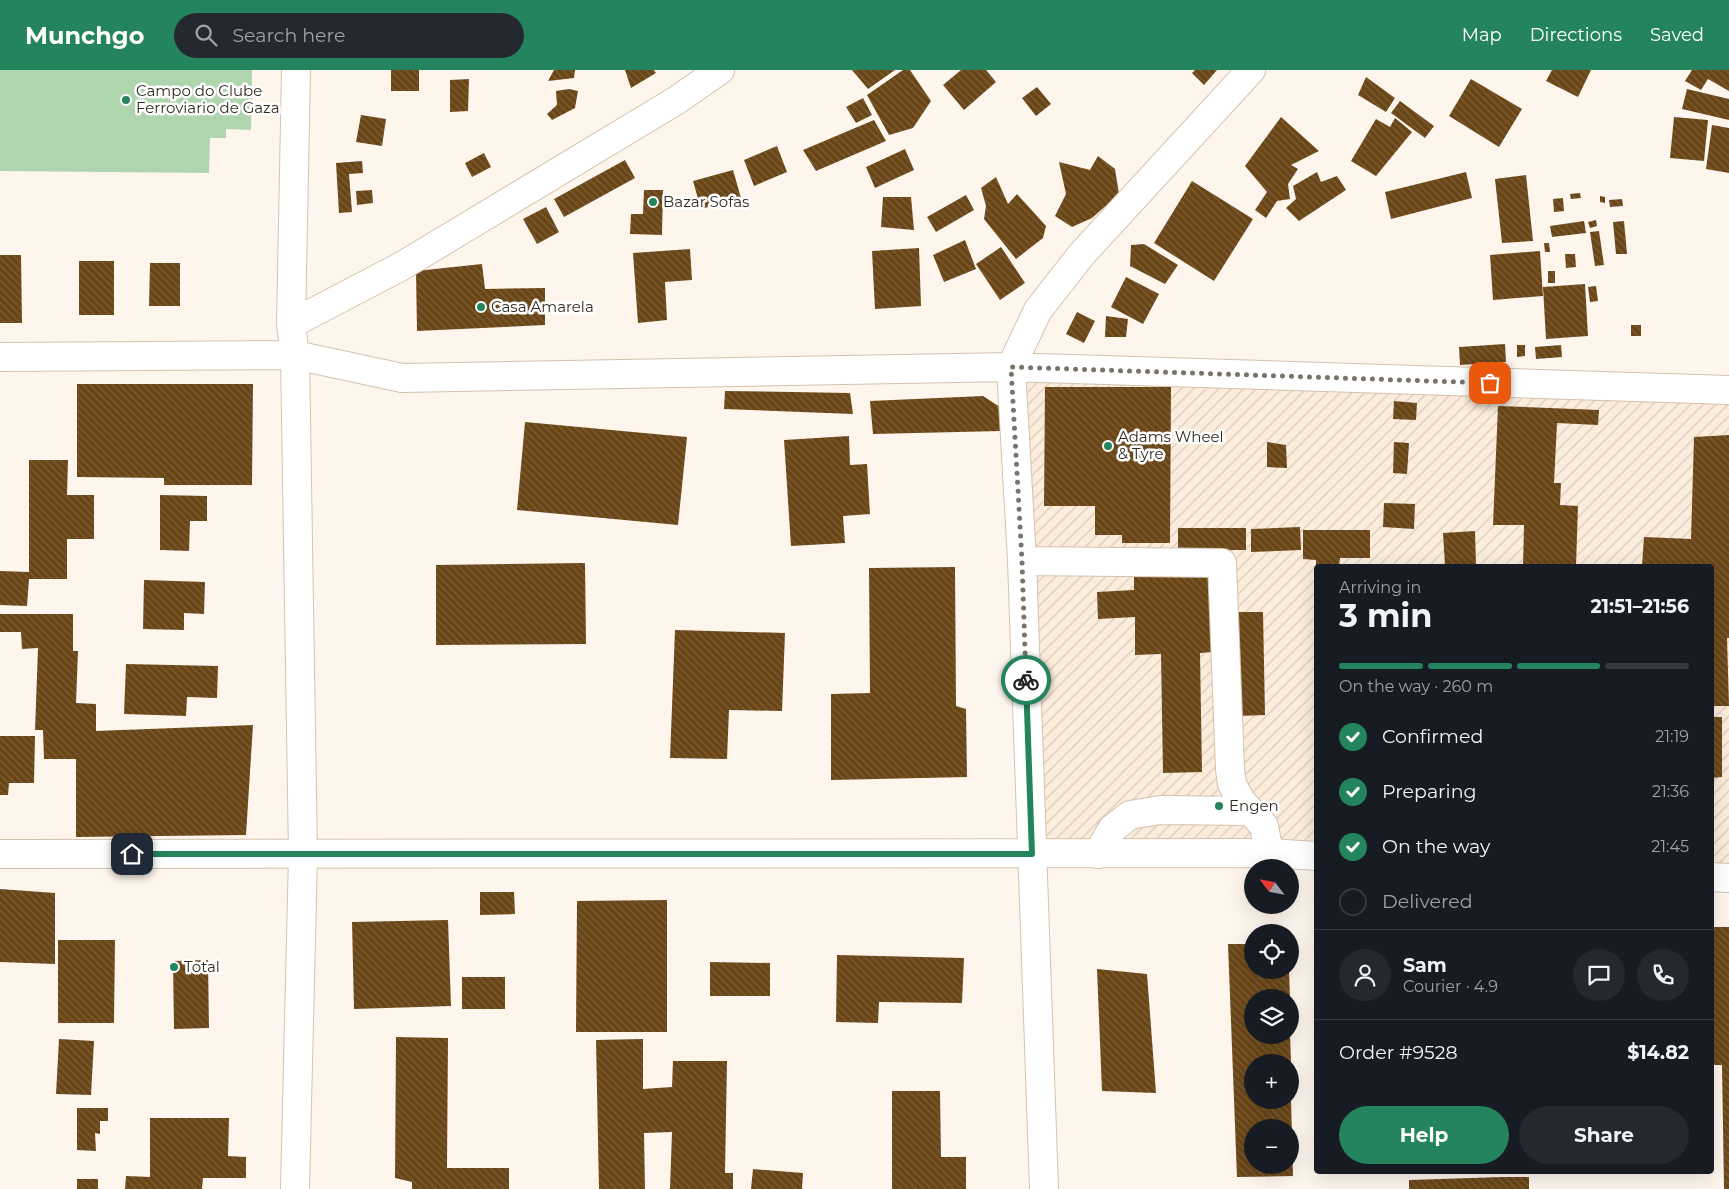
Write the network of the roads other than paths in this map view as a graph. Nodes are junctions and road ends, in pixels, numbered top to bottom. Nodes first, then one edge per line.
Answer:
1 (296, 70) edge
2 (720, 70) edge
3 (1251, 70) edge
4 (292, 324) junction
5 (295, 355) junction
6 (0, 357) edge
7 (1011, 367) junction
8 (1729, 390) edge
9 (1022, 561) junction
10 (1250, 811) junction
11 (1269, 853) junction
12 (0, 854) edge
13 (1032, 854) junction
14 (1098, 854) junction
15 (303, 855) junction
16 (1314, 856) edge
17 (1714, 877) edge
18 (1729, 878) edge
19 (295, 1189) edge
20 (1044, 1189) edge

1 - 4 main road
2 - 4 main road
3 - 7 main road
4 - 5 main road
5 - 6 main road
5 - 7 main road
5 - 15 main road
7 - 8 main road
7 - 9 main road
9 - 10 main road
9 - 13 main road
10 - 11 main road
10 - 14 main road
11 - 14 main road
11 - 16 main road
12 - 15 main road
13 - 14 main road
13 - 15 main road
13 - 20 main road
15 - 19 main road
17 - 18 main road

